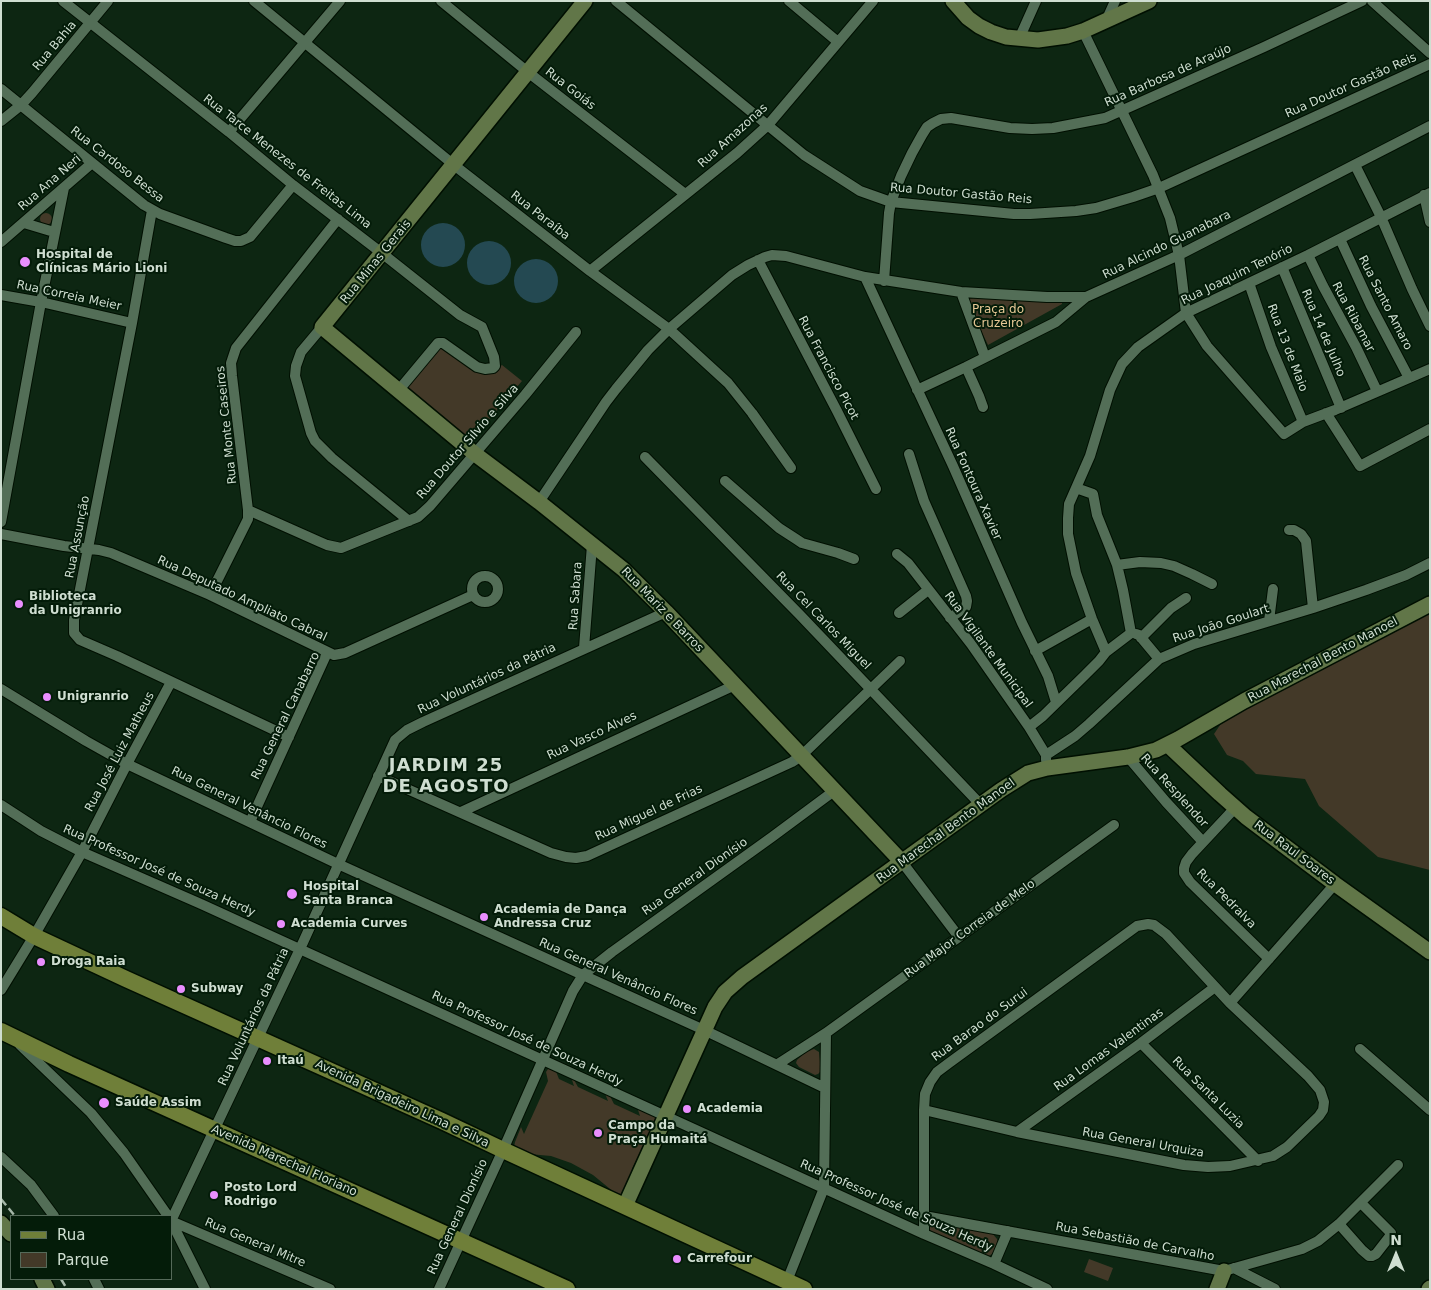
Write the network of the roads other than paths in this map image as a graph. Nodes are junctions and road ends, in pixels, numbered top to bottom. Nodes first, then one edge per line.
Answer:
1 (63, 1) edge
2 (108, 1) edge
3 (254, 1) edge
4 (340, 1) edge
5 (441, 1) edge
6 (586, 1) edge
7 (616, 1) edge
8 (789, 1) edge
9 (873, 1) edge
10 (1036, 1) edge
11 (1115, 1) edge
12 (1149, 1) edge
13 (1362, 1) edge
14 (1372, 1) edge
15 (960, 4) edge
16 (1105, 21) junction
17 (90, 23) junction
18 (1083, 32) junction
19 (1019, 39) junction
20 (838, 42) junction
21 (306, 43) junction
22 (1430, 53) edge
23 (1430, 64) edge
24 (529, 72) junction
25 (1, 90) edge
26 (21, 105) junction
27 (1122, 111) junction
28 (1, 121) edge
29 (768, 125) junction
30 (1430, 126) edge
31 (229, 132) junction
32 (92, 163) junction
33 (454, 165) junction
34 (1355, 165) junction
35 (293, 184) junction
36 (64, 188) junction
37 (1159, 188) junction
38 (685, 194) junction
39 (1427, 194) edge
40 (891, 202) junction
41 (152, 210) junction
42 (1381, 217) junction
43 (338, 219) junction
44 (1430, 222) edge
45 (24, 223) junction
46 (54, 232) junction
47 (1340, 239) junction
48 (1, 242) edge
49 (383, 254) junction
50 (1179, 255) junction
51 (1308, 255) junction
52 (758, 260) junction
53 (1282, 267) junction
54 (590, 271) junction
55 (865, 277) junction
56 (884, 280) junction
57 (1249, 283) junction
58 (962, 292) junction
59 (1, 294) edge
60 (1086, 297) junction
61 (41, 302) junction
62 (1186, 313) junction
63 (132, 323) junction
64 (1430, 326) edge
65 (322, 328) junction
66 (669, 329) junction
67 (576, 332) dead end
68 (986, 357) junction
69 (966, 367) junction
70 (1430, 369) edge
71 (1409, 378) junction
72 (917, 390) junction
73 (398, 391) junction
74 (1377, 391) junction
75 (983, 407) dead end
76 (1341, 408) junction
77 (1326, 413) junction
78 (1302, 422) junction
79 (1430, 429) edge
80 (475, 454) junction
81 (909, 454) dead end
82 (645, 457) dead end
83 (791, 468) dead end
84 (725, 481) dead end
85 (1076, 488) junction
86 (876, 489) dead end
87 (540, 502) junction
88 (248, 510) junction
89 (409, 521) junction
90 (1, 522) edge
91 (1289, 530) dead end
92 (1, 534) edge
93 (592, 545) junction
94 (89, 549) junction
95 (897, 554) dead end
96 (854, 559) dead end
97 (1430, 563) edge
98 (1117, 565) junction
99 (1212, 584) dead end
100 (1273, 589) dead end
101 (928, 590) junction
102 (210, 595) junction
103 (473, 595) dead end
104 (1186, 598) dead end
105 (1430, 604) edge
106 (1313, 608) junction
107 (666, 612) junction
108 (899, 613) dead end
109 (950, 618) junction
110 (1092, 619) junction
111 (1269, 621) junction
112 (1131, 633) junction
113 (1141, 638) junction
114 (584, 648) junction
115 (1035, 651) junction
116 (1106, 652) junction
117 (327, 653) junction
118 (1159, 659) junction
119 (900, 661) dead end
120 (171, 682) junction
121 (734, 685) junction
122 (1, 689) edge
123 (870, 689) junction
124 (1056, 702) junction
125 (1029, 727) junction
126 (289, 737) junction
127 (1168, 745) junction
128 (801, 756) junction
129 (1128, 758) junction
130 (1046, 762) junction
131 (127, 764) junction
132 (378, 776) junction
133 (834, 791) junction
134 (1, 805) edge
135 (981, 805) junction
136 (1235, 808) junction
137 (461, 812) junction
138 (250, 822) junction
139 (1114, 825) dead end
140 (1203, 842) junction
141 (82, 852) junction
142 (902, 862) junction
143 (338, 864) junction
144 (1335, 884) junction
145 (1, 916) edge
146 (1124, 935) joint
147 (34, 936) junction
148 (959, 937) junction
149 (300, 949) junction
150 (1430, 952) edge
151 (1269, 960) junction
152 (583, 974) junction
153 (1215, 987) junction
154 (1, 990) edge
155 (1230, 1003) junction
156 (704, 1030) junction
157 (7, 1034) edge
158 (826, 1034) junction
159 (258, 1038) junction
160 (1141, 1043) junction
161 (1360, 1049) dead end
162 (543, 1059) junction
163 (778, 1064) junction
164 (825, 1088) junction
165 (924, 1110) junction
166 (1430, 1110) edge
167 (665, 1116) junction
168 (216, 1130) junction
169 (1017, 1132) junction
170 (503, 1150) junction
171 (1, 1157) edge
172 (1258, 1161) junction
173 (1398, 1166) dead end
174 (824, 1188) junction
175 (1360, 1203) junction
176 (625, 1206) junction
177 (53, 1215) edge
178 (167, 1215) edge
179 (924, 1216) junction
180 (172, 1219) edge
181 (172, 1221) edge
182 (1, 1223) edge
183 (172, 1223) edge
184 (1339, 1224) junction
185 (1008, 1231) junction
186 (10, 1233) edge
187 (924, 1234) junction
188 (461, 1241) junction
189 (994, 1264) junction
190 (1229, 1270) junction
191 (785, 1285) edge
192 (205, 1289) edge
193 (330, 1289) edge
194 (439, 1289) edge
195 (566, 1289) edge
196 (804, 1289) edge
197 (1047, 1289) edge
198 (1217, 1289) edge
199 (1274, 1289) edge

1 - 17 street, Rua Tarce Menezes de Freitas Lima
2 - 17 street, Rua Bahia
3 - 21 street, Rua Paraíba
4 - 21 street
5 - 24 street, Rua Goiás
6 - 24 street, Rua Minas Gerais
7 - 29 street, Rua Doutor Gastão Reis
8 - 20 street
9 - 20 street, Rua Amazonas
10 - 19 street
11 - 16 street
12 - 16 street
13 - 27 street, Rua Barbosa de Araújo
14 - 22 street
15 - 19 street
16 - 18 street
17 - 26 street, Rua Bahia
17 - 31 street, Rua Tarce Menezes de Freitas Lima
18 - 19 street
18 - 27 street
20 - 29 street, Rua Amazonas
21 - 31 street
21 - 33 street, Rua Paraíba
23 - 37 street, Rua Doutor Gastão Reis
24 - 33 street, Rua Minas Gerais
24 - 38 street, Rua Goiás
25 - 26 street, Rua Cardoso Bessa
26 - 28 street, Rua Bahia
26 - 32 street, Rua Cardoso Bessa
27 - 37 street
27 - 40 street, Rua Barbosa de Araújo
29 - 38 street, Rua Amazonas
29 - 40 street, Rua Doutor Gastão Reis
30 - 34 street, Rua Alcindo Guanabara
31 - 35 street, Rua Tarce Menezes de Freitas Lima
32 - 36 street, Rua Ana Neri
32 - 41 street, Rua Cardoso Bessa
33 - 49 street, Rua Minas Gerais
33 - 54 street, Rua Paraíba
34 - 42 street
34 - 50 street, Rua Alcindo Guanabara
35 - 41 street, Rua Cardoso Bessa
35 - 43 street, Rua Tarce Menezes de Freitas Lima
36 - 45 street, Rua Ana Neri
36 - 46 street
37 - 40 street, Rua Doutor Gastão Reis
37 - 50 street
38 - 54 street, Rua Amazonas
39 - 42 street, Rua Joaquim Tenório
39 - 44 street
40 - 56 street, Rua Barbosa de Araújo
41 - 63 street, Rua Assunção
42 - 47 street, Rua Joaquim Tenório
42 - 64 street
43 - 49 street, Rua Tarce Menezes de Freitas Lima
43 - 88 street, Rua Monte Caseiros
45 - 46 street
45 - 48 street, Rua Ana Neri
46 - 61 street
47 - 51 street, Rua Joaquim Tenório
47 - 71 street, Rua Santo Amaro
49 - 65 street, Rua Minas Gerais
49 - 73 street, Rua Tarce Menezes de Freitas Lima
50 - 60 street, Rua Alcindo Guanabara
50 - 62 street
51 - 53 street, Rua Joaquim Tenório
51 - 74 street, Rua Ribamar
52 - 55 street
52 - 66 street
52 - 86 street, Rua Francisco Picot
53 - 57 street, Rua Joaquim Tenório
53 - 76 street, Rua 14 de Julho
54 - 66 street, Rua Paraíba
55 - 56 street
55 - 72 street, Rua Fontoura Xavier
56 - 58 street
57 - 62 street, Rua Joaquim Tenório
57 - 78 street, Rua 13 de Maio
58 - 60 street
58 - 68 street
59 - 61 street, Rua Correia Meier
60 - 68 street, Rua Alcindo Guanabara
61 - 63 street, Rua Correia Meier
61 - 90 street
62 - 78 street
62 - 85 street, Rua Joaquim Tenório
63 - 94 street, Rua Assunção
65 - 73 street, Rua Mariz e Barros
65 - 89 street, Rua Minas Gerais
66 - 83 street, Rua Paraíba
66 - 87 street
67 - 80 street, Rua Doutor Silvio e Silva
68 - 69 street, Rua Alcindo Guanabara
69 - 72 street, Rua Alcindo Guanabara
69 - 75 street
70 - 71 street
71 - 74 street
72 - 115 street, Rua Fontoura Xavier
73 - 80 street, Rua Mariz e Barros
74 - 76 street
76 - 77 street
77 - 78 street
77 - 79 street
80 - 87 street, Rua Mariz e Barros
80 - 89 street, Rua Doutor Silvio e Silva
81 - 109 street
82 - 123 street, Rua Cel Carlos Miguel
84 - 96 street
85 - 98 street
85 - 110 street, Rua Joaquim Tenório
87 - 93 street, Rua Mariz e Barros
88 - 89 street, Rua Doutor Silvio e Silva
88 - 102 street, Rua Monte Caseiros
91 - 106 street
92 - 94 street, Rua Deputado Ampliato Cabral
93 - 107 street, Rua Mariz e Barros
93 - 114 street, Rua Sabara
94 - 102 street, Rua Deputado Ampliato Cabral
94 - 120 street, Rua Assunção
95 - 101 street, Rua Vigilante Municipal
97 - 106 street, Rua Joāo Goulart
98 - 99 street
98 - 112 street
100 - 111 street
101 - 108 street
101 - 109 street, Rua Vigilante Municipal
102 - 117 street, Rua Deputado Ampliato Cabral
103 - 117 street, Rua General Canabarro
104 - 113 street
105 - 127 street, Rua Marechal Bento Manoel
106 - 111 street, Rua Joāo Goulart
107 - 114 street, Rua Voluntários da Pátria
107 - 121 street, Rua Mariz e Barros
109 - 125 street, Rua Vigilante Municipal
110 - 115 street
110 - 116 street, Rua Joaquim Tenório
111 - 118 street, Rua Joāo Goulart
112 - 113 street
112 - 116 street
113 - 118 street
114 - 132 street, Rua Voluntários da Pátria
115 - 124 street, Rua Fontoura Xavier
116 - 124 street
117 - 126 street, Rua General Canabarro
118 - 130 street, Rua Joāo Goulart
119 - 123 street, Rua Miguel de Frias
120 - 126 street, Rua Assunção
120 - 131 street, Rua José Luiz Matheus
121 - 128 street, Rua Mariz e Barros
121 - 137 street, Rua Vasco Alves
122 - 131 street, Rua General Venâncio Flores
123 - 128 street, Rua Miguel de Frias
123 - 135 street, Rua Cel Carlos Miguel
124 - 125 street
125 - 130 street, Rua Vigilante Municipal
126 - 138 street, Rua General Canabarro
127 - 129 street, Rua Marechal Bento Manoel
127 - 136 street, Rua Raul Soares
128 - 133 street, Rua Mariz e Barros
128 - 137 street, Rua Miguel de Frias
129 - 130 street, Rua Marechal Bento Manoel
129 - 140 street, Rua Resplendor
130 - 135 street, Rua Marechal Bento Manoel
131 - 138 street, Rua General Venâncio Flores
131 - 141 street, Rua José Luiz Matheus
132 - 137 street, Rua Miguel de Frias
132 - 143 street, Rua Voluntários da Pátria
133 - 142 street, Rua Mariz e Barros
133 - 152 street, Rua General Dionísio
134 - 141 street, Rua Professor José de Souza Herdy
135 - 142 street, Rua Marechal Bento Manoel
136 - 140 street, Rua Pedralva
136 - 144 street, Rua Raul Soares
138 - 143 street, Rua General Venâncio Flores
139 - 148 street, Rua Major Correia de Melo
140 - 151 street, Rua Pedralva
141 - 147 street, Rua José Luiz Matheus
141 - 149 street, Rua Professor José de Souza Herdy
142 - 148 street, Rua Mariz e Barros
142 - 156 street, Rua Marechal Bento Manoel
143 - 149 street, Rua Voluntários da Pátria
143 - 152 street, Rua General Venâncio Flores
144 - 150 street, Rua Raul Soares
144 - 151 street
145 - 147 main road, Avenida Brigadeiro Lima e Silva
146 - 153 street, Rua General Urquiza
146 - 165 street, Rua Barao do Surui
147 - 154 street, Rua José Luiz Matheus
147 - 159 main road, Avenida Brigadeiro Lima e Silva
148 - 158 street, Rua Major Correia de Melo
149 - 159 street, Rua Voluntários da Pátria
149 - 162 street, Rua Professor José de Souza Herdy
151 - 155 street
152 - 156 street, Rua General Venâncio Flores
152 - 162 street, Rua General Dionísio
153 - 155 street, Rua General Urquiza
153 - 160 street, Rua Lomas Valentinas
155 - 172 street, Rua General Urquiza
156 - 163 street, Rua General Venâncio Flores
156 - 167 street, Rua Marechal Bento Manoel
157 - 168 main road, Avenida Marechal Floriano
157 - 178 street
158 - 163 street, Rua Major Correia de Melo
158 - 164 street
159 - 168 street, Rua Voluntários da Pátria
159 - 170 main road, Avenida Brigadeiro Lima e Silva
160 - 169 street, Rua Lomas Valentinas
160 - 172 street, Rua Santa Luzia
161 - 166 street
162 - 167 street, Rua Professor José de Souza Herdy
162 - 170 street, Rua General Dionísio
163 - 164 street, Rua General Venâncio Flores
164 - 174 street
165 - 169 street, Rua General Urquiza
165 - 179 street, Rua Barao do Surui
167 - 174 street, Rua Professor José de Souza Herdy
167 - 176 street, Rua Marechal Bento Manoel
168 - 180 street, Rua Voluntários da Pátria
168 - 188 main road, Avenida Marechal Floriano
169 - 172 street, Rua General Urquiza
170 - 176 main road, Avenida Brigadeiro Lima e Silva
170 - 188 street, Rua General Dionísio
171 - 177 street
173 - 175 street, Rua Sebastião de Carvalho
174 - 187 street, Rua Professor José de Souza Herdy
174 - 191 street
175 - 184 street, Rua Sebastião de Carvalho
175 - 184 street
176 - 191 main road, Avenida Brigadeiro Lima e Silva
179 - 185 street, Rua Sebastião de Carvalho
179 - 187 street, Rua Barao do Surui
181 - 193 street, Rua General Mitre
182 - 186 street
183 - 192 street
184 - 190 street, Rua Sebastião de Carvalho
185 - 189 street
185 - 190 street, Rua Sebastião de Carvalho
187 - 189 street, Rua Professor José de Souza Herdy
188 - 194 street, Rua General Dionísio
188 - 195 main road, Avenida Marechal Floriano
189 - 197 street, Rua Professor José de Souza Herdy
190 - 198 street
190 - 199 street
191 - 196 main road, Avenida Brigadeiro Lima e Silva

